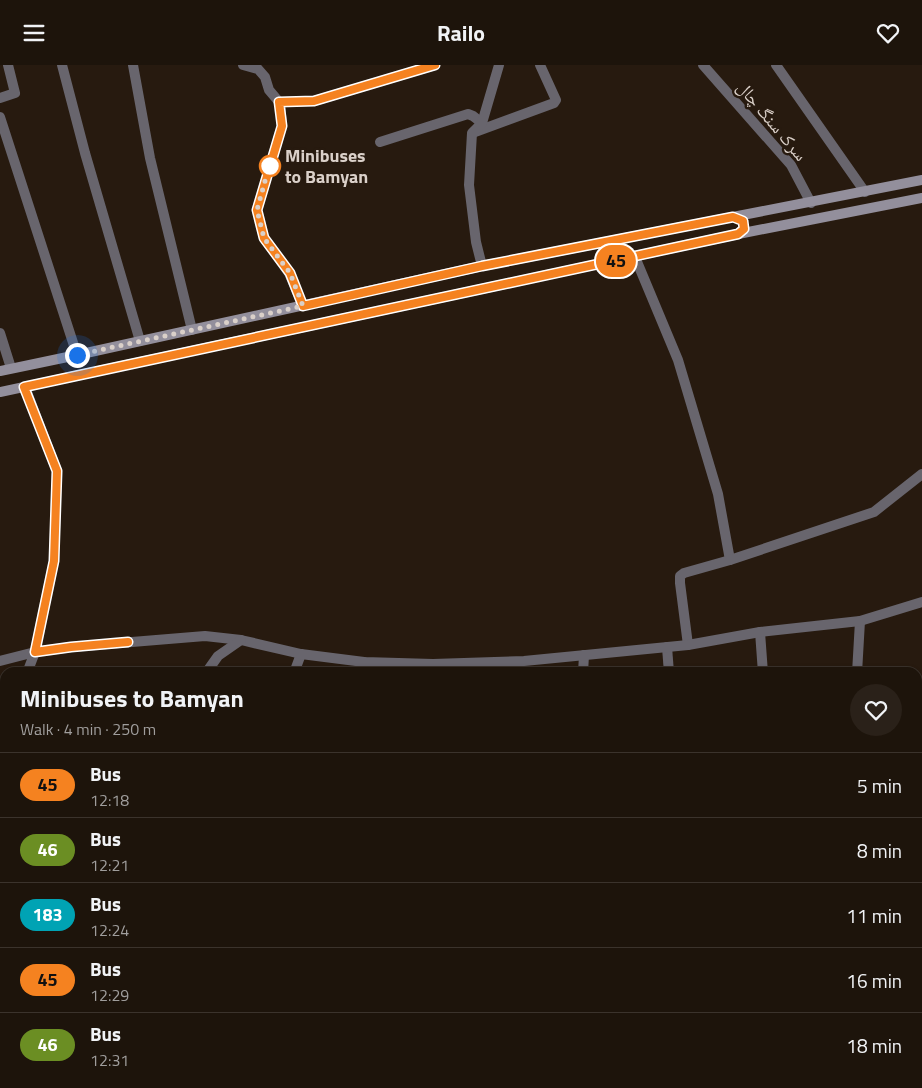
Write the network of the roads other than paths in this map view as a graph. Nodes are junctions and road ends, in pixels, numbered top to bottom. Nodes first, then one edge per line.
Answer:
1 (8, 65) edge
2 (62, 65) edge
3 (133, 65) edge
4 (243, 65) edge
5 (435, 65) edge
6 (499, 65) edge
7 (540, 65) edge
8 (703, 65) edge
9 (776, 65) edge
10 (0, 98) edge
11 (279, 102) junction
12 (0, 117) edge
13 (482, 123) junction
14 (472, 133) junction
15 (380, 142) dead end
16 (922, 180) edge
17 (865, 192) junction
18 (922, 198) edge
19 (811, 203) junction
20 (779, 209) junction
21 (733, 217) junction
22 (783, 226) junction
23 (738, 234) junction
24 (635, 257) junction
25 (482, 266) junction
26 (303, 306) junction
27 (192, 330) junction
28 (0, 333) edge
29 (140, 341) junction
30 (77, 355) junction
31 (12, 368) junction
32 (0, 371) edge
33 (24, 387) junction
34 (0, 392) edge
35 (922, 473) edge
36 (730, 560) junction
37 (922, 602) edge
38 (860, 621) junction
39 (760, 632) junction
40 (241, 640) junction
41 (688, 645) junction
42 (666, 647) junction
43 (35, 652) junction
44 (301, 654) junction
45 (584, 655) junction
46 (0, 661) edge
47 (364, 662) junction
48 (29, 667) edge
49 (210, 667) edge
50 (296, 667) edge
51 (362, 667) edge
52 (420, 667) edge
53 (444, 667) edge
54 (583, 667) edge
55 (668, 667) edge
56 (763, 667) edge
57 (857, 667) edge

1 - 10 street
2 - 29 street
3 - 27 street
4 - 11 street
5 - 11 street
6 - 13 street
7 - 14 street
8 - 19 street, سرک سنگ چال
9 - 17 street
11 - 26 street
12 - 30 street
13 - 14 street
13 - 15 street
14 - 25 street
16 - 17 main road
17 - 19 main road
18 - 22 main road
19 - 20 main road
20 - 21 main road
20 - 22 main road
21 - 23 main road
21 - 25 main road
22 - 23 main road
23 - 24 main road
24 - 33 main road
24 - 36 street
25 - 26 main road
26 - 27 main road
27 - 29 main road
28 - 31 street
29 - 30 main road
30 - 31 main road
31 - 32 main road
33 - 34 main road
33 - 43 street
35 - 36 street
36 - 41 street
37 - 38 street
38 - 39 street
38 - 57 street
39 - 41 street
39 - 56 street
40 - 43 street
40 - 44 street
40 - 49 street
41 - 42 street
42 - 45 street
42 - 55 street
43 - 46 street
43 - 48 street
44 - 47 street
44 - 50 street
45 - 53 street
45 - 54 street
47 - 51 street
47 - 52 street

